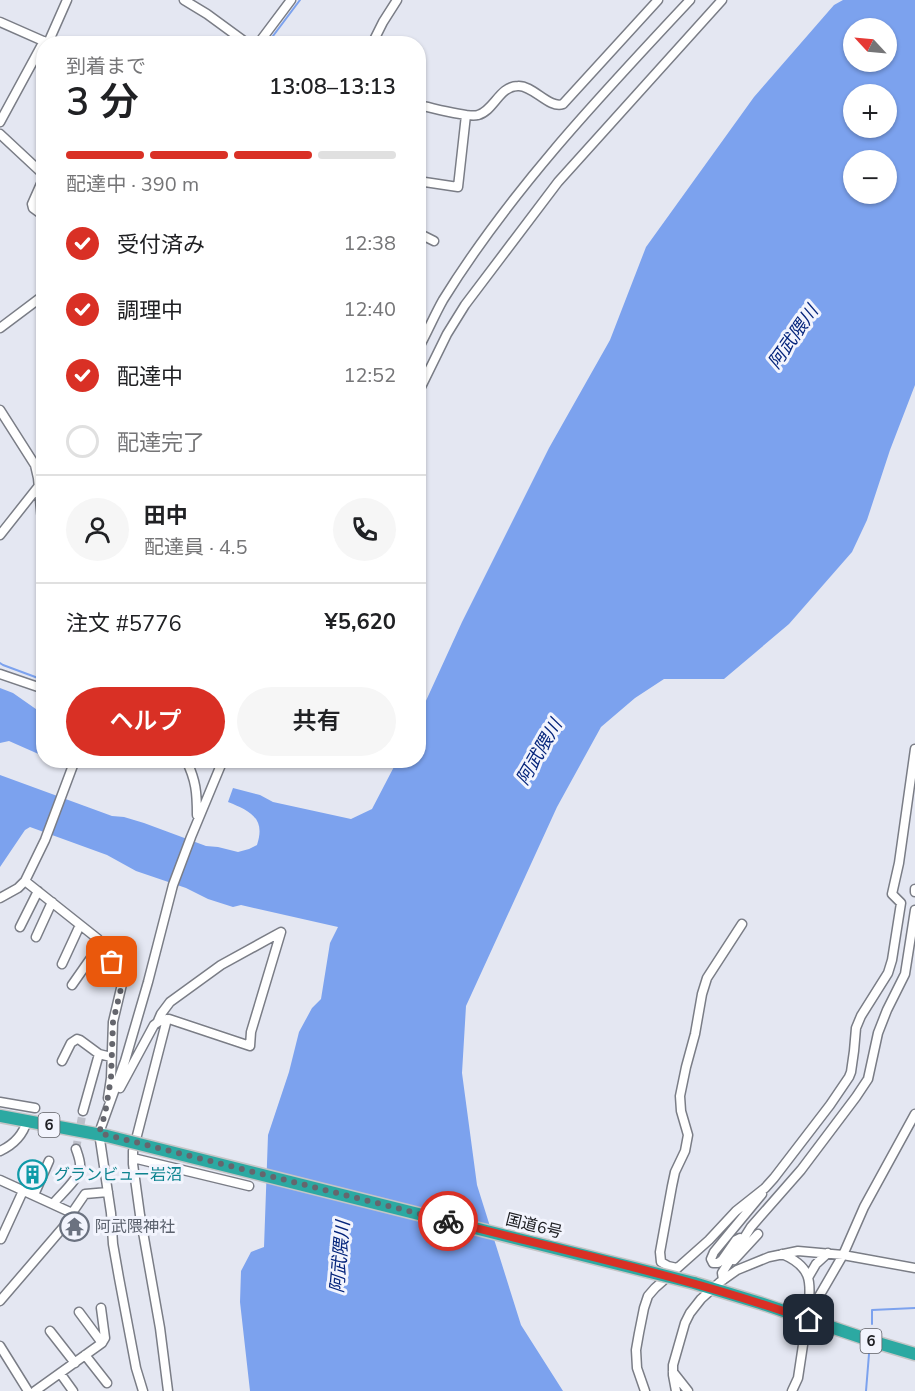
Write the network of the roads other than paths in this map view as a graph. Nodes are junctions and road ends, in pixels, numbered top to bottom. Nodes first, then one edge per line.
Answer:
1 (67, 0) edge
2 (184, 0) edge
3 (291, 0) edge
4 (397, 0) edge
5 (658, 0) edge
6 (690, 0) edge
7 (722, 0) edge
8 (0, 22) edge
9 (50, 36) edge
10 (237, 36) edge
11 (264, 36) edge
12 (376, 36) edge
13 (36, 37) edge
14 (36, 61) edge
15 (426, 107) edge
16 (466, 115) junction
17 (0, 122) edge
18 (0, 134) edge
19 (36, 168) edge
20 (426, 182) edge
21 (36, 195) edge
22 (36, 210) edge
23 (426, 236) edge
24 (434, 241) dead end
25 (36, 301) edge
26 (0, 328) edge
27 (426, 333) edge
28 (426, 377) edge
29 (0, 410) edge
30 (36, 472) edge
31 (36, 490) edge
32 (0, 535) edge
33 (0, 674) edge
34 (36, 686) edge
35 (915, 749) edge
36 (72, 768) edge
37 (191, 768) edge
38 (221, 768) edge
39 (197, 821) junction
40 (26, 881) junction
41 (38, 891) junction
42 (0, 898) edge
43 (52, 903) junction
44 (915, 910) edge
45 (742, 924) dead end
46 (80, 925) junction
47 (20, 927) dead end
48 (36, 937) dead end
49 (100, 945) junction
50 (62, 964) dead end
51 (72, 985) dead end
52 (162, 1020) junction
53 (99, 1054) junction
54 (111, 1057) junction
55 (62, 1061) dead end
56 (0, 1102) edge
57 (35, 1108) dead end
58 (82, 1111) tunnel mouth
59 (105, 1114) junction
60 (915, 1114) edge
61 (0, 1116) edge
62 (27, 1121) junction
63 (103, 1134) junction
64 (76, 1149) tunnel mouth
65 (0, 1151) edge
66 (133, 1158) junction
67 (49, 1161) dead end
68 (0, 1180) edge
69 (249, 1186) dead end
70 (765, 1188) junction
71 (23, 1191) junction
72 (108, 1192) junction
73 (34, 1195) junction
74 (53, 1203) junction
75 (72, 1213) junction
76 (758, 1234) dead end
77 (1, 1239) edge
78 (741, 1241) junction
79 (781, 1253) junction
80 (828, 1253) junction
81 (845, 1256) junction
82 (677, 1268) junction
83 (915, 1268) edge
84 (723, 1270) junction
85 (809, 1276) junction
86 (718, 1284) junction
87 (0, 1301) edge
88 (101, 1308) dead end
89 (79, 1312) dead end
90 (806, 1325) dead end
91 (50, 1331) dead end
92 (102, 1343) junction
93 (0, 1346) edge
94 (915, 1354) edge
95 (86, 1355) junction
96 (75, 1363) junction
97 (673, 1372) junction
98 (60, 1373) junction
99 (107, 1383) dead end
100 (28, 1391) edge
101 (35, 1391) edge
102 (73, 1391) edge
103 (143, 1391) edge
104 (168, 1391) edge
105 (645, 1391) edge
106 (676, 1391) edge
107 (688, 1391) edge
108 (792, 1391) edge

1 - 9 street
2 - 10 street
3 - 11 street
4 - 12 street
5 - 16 street
6 - 27 street
7 - 28 street
8 - 13 street
14 - 17 street
15 - 16 street
16 - 20 street
18 - 19 street
21 - 22 street
23 - 24 street
25 - 26 street
29 - 30 street
31 - 32 street
33 - 34 street
35 - 70 street
36 - 40 street
37 - 39 street
38 - 39 street
39 - 59 street
40 - 41 street
40 - 42 street
41 - 43 street
41 - 47 street
43 - 46 street
43 - 48 street
44 - 78 street
45 - 82 street
46 - 49 street
46 - 50 street
49 - 51 street
49 - 54 street
52 - 52 street
52 - 59 street
52 - 66 street
53 - 54 street
53 - 55 street
53 - 58 street
54 - 59 street
56 - 57 street
59 - 63 street
60 - 81 street
61 - 62 highway, 国道6号 / 6
62 - 63 highway, 国道6号 / 6
62 - 65 street
63 - 72 street
63 - 86 highway, 国道6号 / 6, bridge
64 - 74 street
66 - 69 street
66 - 104 street
67 - 73 street
68 - 71 street
70 - 78 street
70 - 82 street
71 - 73 street
71 - 77 street
72 - 75 street
72 - 103 street
73 - 74 street
74 - 75 street
75 - 87 street
76 - 84 street
78 - 84 street
79 - 80 street
79 - 85 street
79 - 86 street
80 - 81 street
80 - 85 street
81 - 83 street
81 - 85 street
82 - 105 street
84 - 86 street
86 - 94 highway, 国道6号 / 6
86 - 97 street
88 - 92 street
89 - 92 street
90 - 108 street
91 - 96 street
92 - 95 street
93 - 100 street
95 - 96 street
95 - 99 street
96 - 98 street
97 - 106 street
97 - 107 street
98 - 101 street
98 - 102 street

